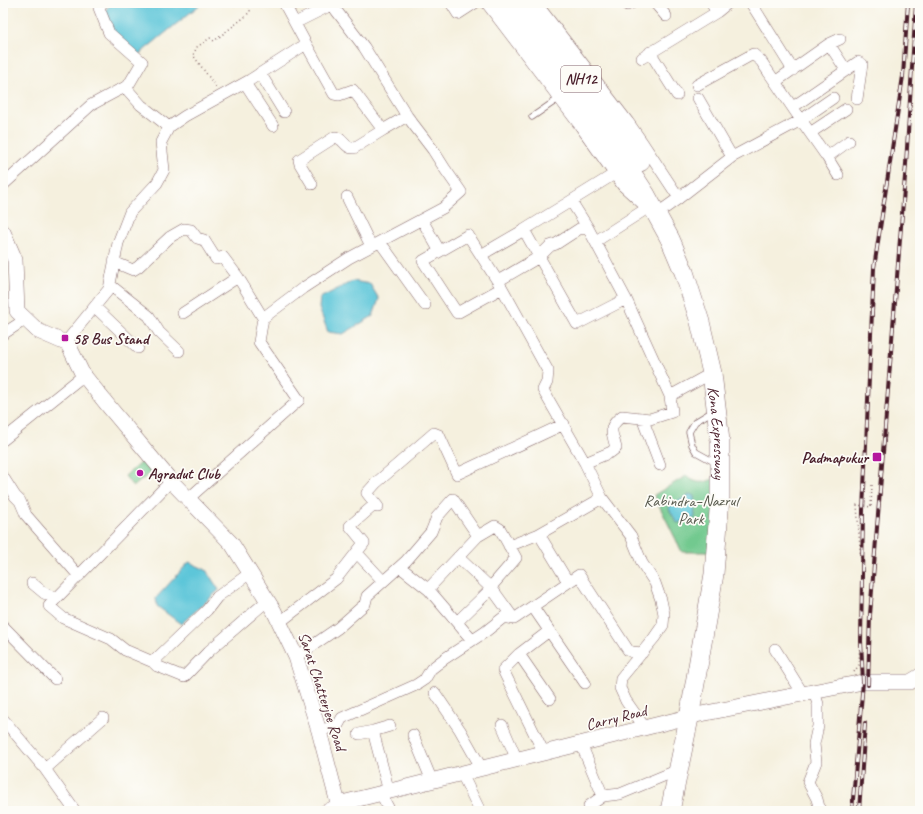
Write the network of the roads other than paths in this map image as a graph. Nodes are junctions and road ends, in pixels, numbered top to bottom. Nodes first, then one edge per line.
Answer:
1 (102, 3) edge
2 (284, 3) edge
3 (451, 3) edge
4 (475, 3) edge
5 (489, 3) edge
6 (504, 3) edge
7 (521, 3) edge
8 (526, 3) edge
9 (536, 3) edge
10 (655, 3) edge
11 (728, 3) edge
12 (751, 3) edge
13 (334, 4) edge
14 (714, 7) edge
15 (666, 16) dead end
16 (295, 23) junction
17 (548, 37) junction
18 (840, 39) dead end
19 (306, 44) junction
20 (829, 44) junction
21 (793, 70) junction
22 (846, 70) junction
23 (260, 73) junction
24 (776, 82) junction
25 (245, 83) junction
26 (697, 85) dead end
27 (126, 87) junction
28 (565, 93) junction
29 (677, 95) dead end
30 (698, 98) dead end
31 (833, 98) dead end
32 (858, 99) dead end
33 (793, 107) junction
34 (846, 109) dead end
35 (284, 112) dead end
36 (407, 116) junction
37 (532, 116) dead end
38 (801, 120) junction
39 (273, 126) dead end
40 (169, 127) junction
41 (383, 130) junction
42 (810, 133) junction
43 (849, 141) dead end
44 (732, 157) junction
45 (827, 157) junction
46 (616, 173) junction
47 (838, 175) dead end
48 (312, 184) dead end
49 (3, 185) edge
50 (347, 197) dead end
51 (571, 201) junction
52 (663, 207) junction
53 (422, 220) junction
54 (588, 228) junction
55 (524, 230) junction
56 (3, 232) edge
57 (596, 241) junction
58 (376, 244) junction
59 (439, 250) junction
60 (481, 255) junction
61 (539, 257) junction
62 (114, 262) junction
63 (238, 277) junction
64 (110, 285) junction
65 (500, 285) junction
66 (626, 299) junction
67 (425, 305) dead end
68 (95, 307) junction
69 (183, 312) dead end
70 (263, 318) junction
71 (26, 319) junction
72 (3, 334) edge
73 (66, 343) junction
74 (138, 348) dead end
75 (179, 351) dead end
76 (712, 373) junction
77 (84, 375) junction
78 (670, 396) junction
79 (716, 408) junction
80 (642, 418) junction
81 (564, 424) junction
82 (3, 440) edge
83 (585, 463) junction
84 (660, 465) dead end
85 (720, 465) junction
86 (3, 477) edge
87 (171, 481) junction
88 (602, 498) junction
89 (188, 499) junction
90 (538, 534) junction
91 (478, 536) junction
92 (509, 546) junction
93 (357, 553) junction
94 (458, 557) junction
95 (400, 567) junction
96 (250, 573) junction
97 (79, 576) junction
98 (383, 581) junction
99 (568, 582) junction
100 (32, 583) dead end
101 (492, 589) junction
102 (429, 590) junction
103 (56, 599) junction
104 (268, 600) junction
105 (533, 607) junction
106 (514, 619) junction
107 (280, 622) junction
108 (457, 622) junction
109 (3, 626) edge
110 (549, 631) junction
111 (472, 640) junction
112 (775, 649) dead end
113 (642, 653) junction
114 (520, 654) junction
115 (296, 657) junction
116 (153, 662) junction
117 (920, 676) edge
118 (55, 679) dead end
119 (585, 683) dead end
120 (435, 693) dead end
121 (808, 693) junction
122 (550, 699) dead end
123 (693, 716) junction
124 (103, 718) dead end
125 (3, 720) edge
126 (502, 725) dead end
127 (390, 726) dead end
128 (645, 728) junction
129 (373, 730) junction
130 (319, 731) junction
131 (359, 734) dead end
132 (413, 735) dead end
133 (581, 744) junction
134 (544, 753) junction
135 (517, 760) junction
136 (44, 769) junction
137 (482, 769) junction
138 (678, 770) junction
139 (462, 774) junction
140 (432, 781) junction
141 (385, 793) junction
142 (603, 796) junction
143 (339, 808) edge
144 (75, 811) edge
145 (324, 811) edge
146 (390, 811) edge
147 (480, 811) edge
148 (591, 811) edge
149 (670, 811) edge
150 (677, 811) edge
151 (820, 811) edge

1 - 27 street
2 - 16 street
3 - 4 street
5 - 28 street
6 - 28 highway, NH12
7 - 17 highway, NH12
8 - 17 highway
9 - 52 street
10 - 15 street
11 - 14 street
12 - 21 street
13 - 16 street
13 - 36 street
14 - 29 street
16 - 19 street
17 - 52 highway, Kona Expressway / NH12
18 - 20 street
19 - 23 street
19 - 41 street
20 - 21 street
20 - 22 street
21 - 24 street
22 - 32 street
22 - 33 street
23 - 25 street
23 - 35 street
24 - 26 street
24 - 33 street
25 - 39 street
25 - 40 street
27 - 40 street
27 - 49 street
28 - 37 lane
28 - 46 street
28 - 52 highway, Kona Expressway / NH12
30 - 44 street
31 - 38 street
33 - 38 street
34 - 42 street
36 - 41 street
36 - 53 street
38 - 42 street
38 - 44 street
40 - 62 street
41 - 48 street
42 - 45 street
43 - 45 street
44 - 52 street
45 - 47 street
46 - 51 street
46 - 52 street
50 - 58 street
51 - 54 street
51 - 55 street
52 - 57 street
52 - 76 highway, Kona Expressway / NH12
52 - 123 highway, Kona Expressway / NH12
53 - 58 street
53 - 59 street
54 - 57 street
54 - 61 street
55 - 60 street
55 - 61 street
56 - 71 street
57 - 66 street
58 - 67 street
58 - 70 street
59 - 60 street
59 - 65 street
60 - 65 street
61 - 65 street
61 - 66 street
62 - 63 street
62 - 64 street
63 - 69 street
63 - 70 street
64 - 68 street
64 - 75 street
65 - 81 street
66 - 78 street
68 - 73 street
68 - 74 street
70 - 89 street
71 - 72 street
71 - 73 street
73 - 77 street, Sarat Chatterjee Road
76 - 78 street
76 - 79 highway, Kona Expressway / NH12
77 - 82 street
77 - 87 street, Sarat Chatterjee Road
78 - 80 street
79 - 85 highway, Kona Expressway / NH12
79 - 85 lane
80 - 83 street
80 - 84 street
81 - 83 street
81 - 93 street
83 - 88 street
85 - 123 highway, Kona Expressway / NH12
86 - 97 street
87 - 89 street, Sarat Chatterjee Road
87 - 97 street
88 - 90 street
88 - 113 street
89 - 96 street, Sarat Chatterjee Road
90 - 92 street
90 - 99 street
91 - 92 street
91 - 94 street
91 - 95 street
92 - 101 street
93 - 98 street
93 - 107 street
94 - 101 street
94 - 102 street
95 - 98 street
95 - 102 street
96 - 104 street, Sarat Chatterjee Road
96 - 116 street
97 - 103 street
98 - 115 street
99 - 105 street
99 - 113 street
100 - 103 street
101 - 106 street
101 - 108 street
102 - 108 street
103 - 116 street
104 - 107 street, Sarat Chatterjee Road
104 - 116 street
105 - 106 street
105 - 110 street
106 - 111 street
107 - 115 street, Sarat Chatterjee Road
108 - 111 street
109 - 118 street
110 - 114 street
110 - 119 street
111 - 130 street
112 - 121 street
113 - 128 street
114 - 122 street
114 - 134 street
115 - 130 street, Sarat Chatterjee Road
117 - 121 street, Carry Road
120 - 137 street
121 - 123 street, Carry Road
121 - 151 street
123 - 128 street, Carry Road
123 - 138 highway, Kona Expressway / NH12
123 - 150 highway, Kona Expressway / NH12
124 - 136 street
125 - 136 street
126 - 135 street
127 - 129 street
128 - 133 street, Carry Road
129 - 131 street
129 - 141 street
130 - 143 street, Sarat Chatterjee Road
132 - 140 street
133 - 134 street, Carry Road
133 - 142 street
134 - 135 street, Carry Road
135 - 137 street, Carry Road
136 - 144 street
137 - 139 street, Carry Road
138 - 142 street
138 - 149 highway, Kona Expressway / NH12
139 - 140 street, Carry Road
139 - 147 street
140 - 141 street, Carry Road
141 - 143 street, Carry Road
141 - 146 street
142 - 148 street
143 - 145 street, Carry Road

